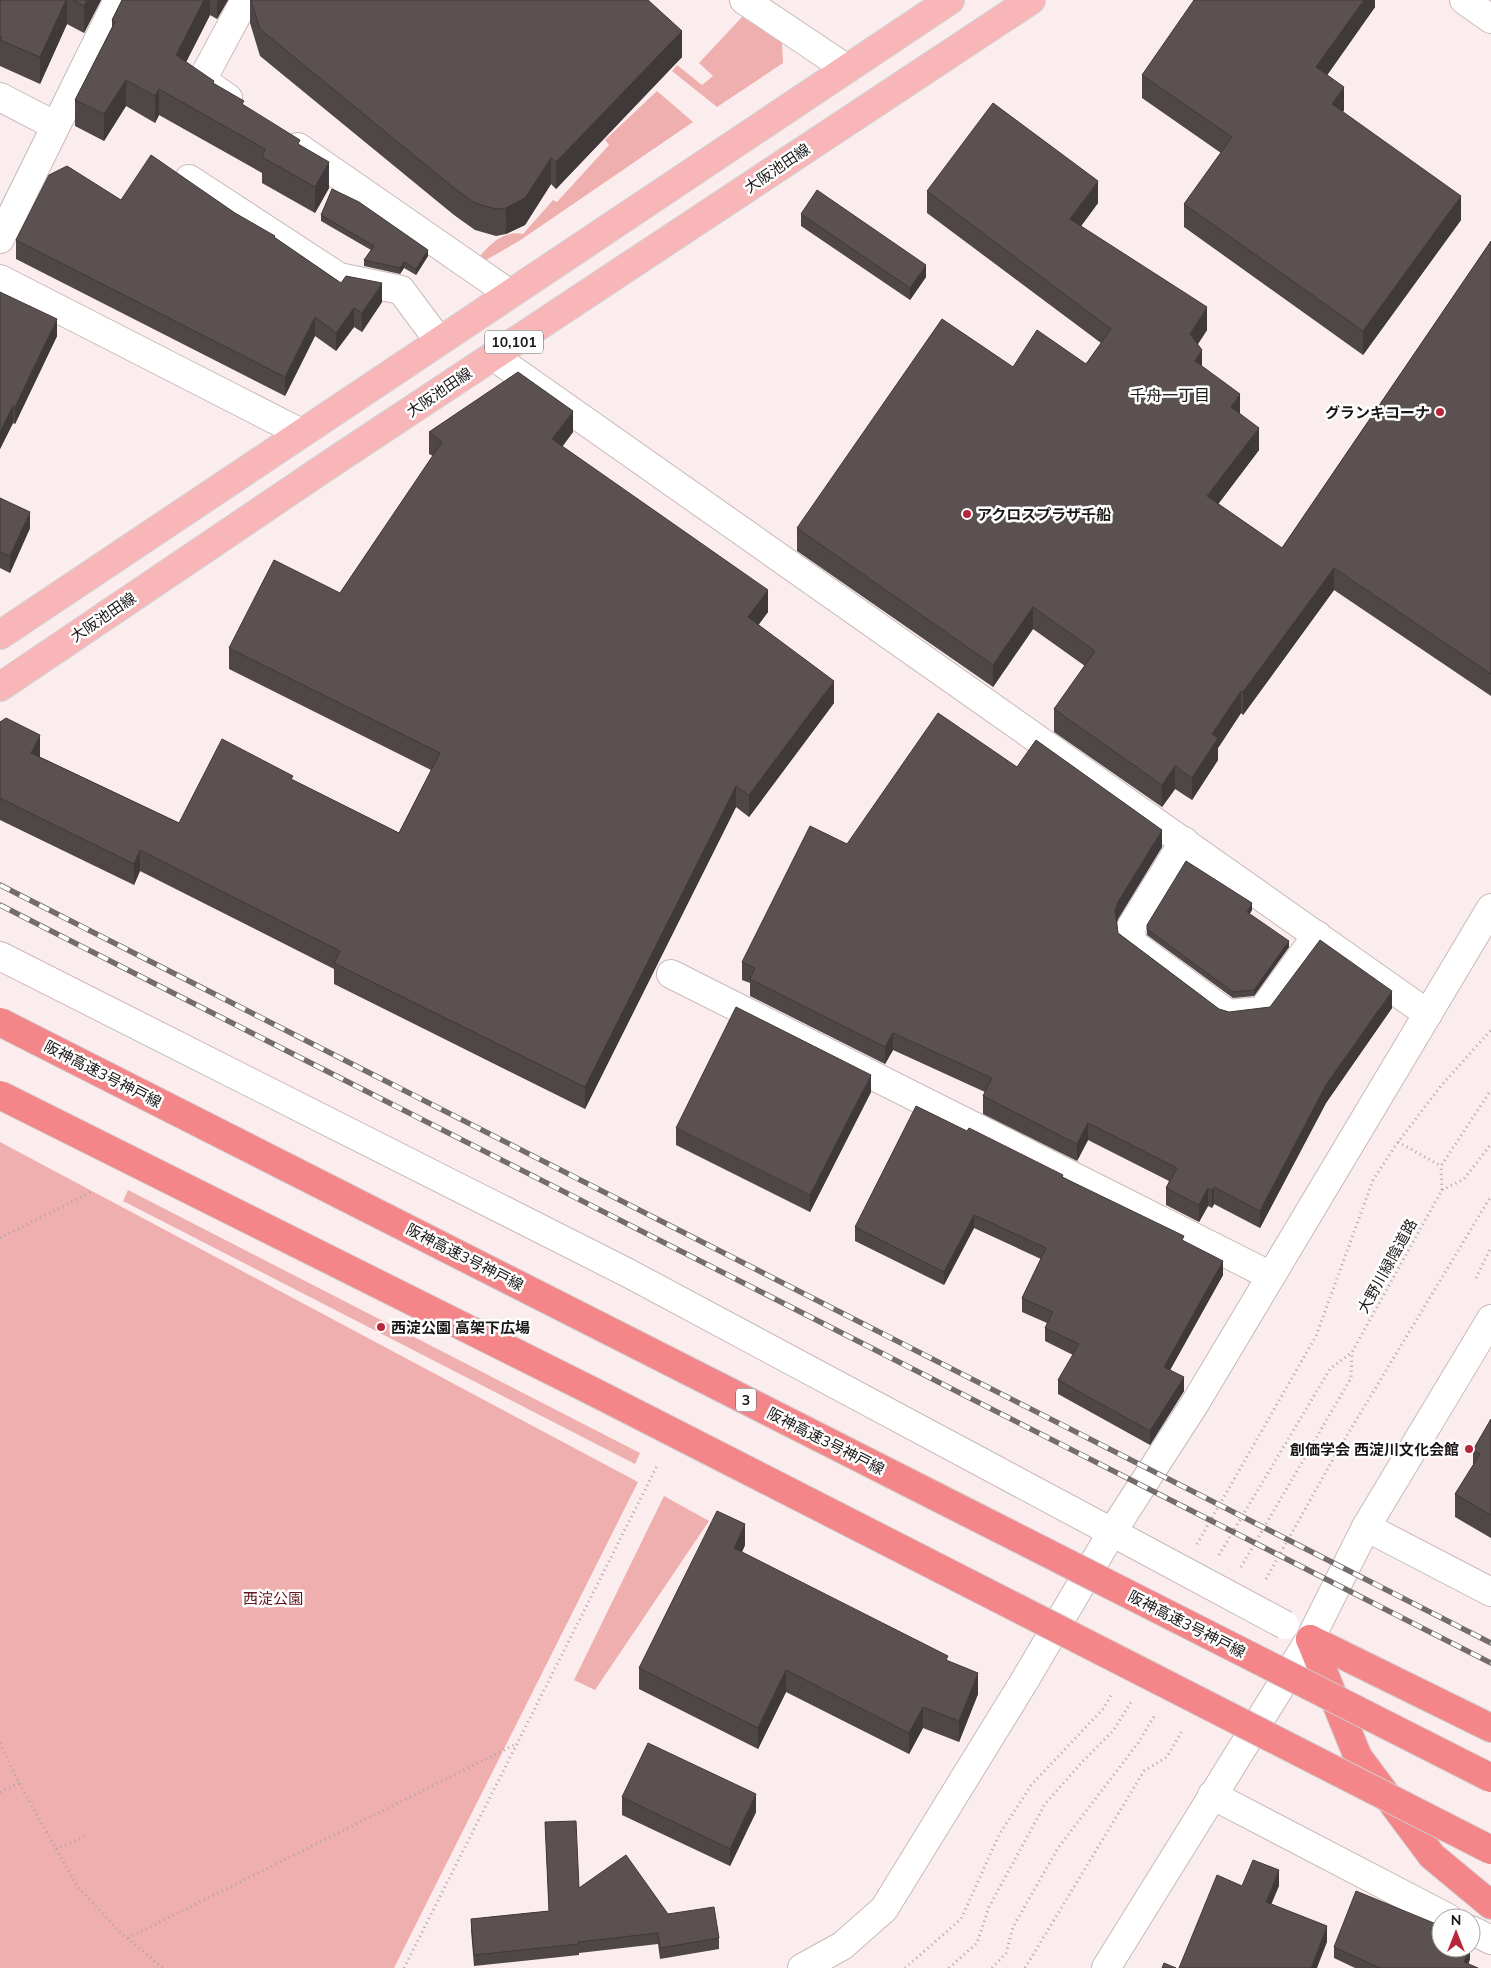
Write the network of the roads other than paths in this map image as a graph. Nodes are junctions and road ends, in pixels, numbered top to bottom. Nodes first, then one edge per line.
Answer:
1 (118, 0) edge
2 (245, 0) edge
3 (744, 0) edge
4 (950, 0) edge
5 (1031, 0) edge
6 (1464, 0) edge
7 (1491, 19) edge
8 (847, 69) junction
9 (0, 97) edge
10 (250, 113) edge
11 (54, 125) junction
12 (274, 130) edge
13 (188, 178) edge
14 (0, 240) edge
15 (0, 279) edge
16 (510, 294) junction
17 (439, 342) junction
18 (493, 356) junction
19 (301, 433) junction
20 (0, 635) edge
21 (0, 687) edge
22 (1184, 841) junction
23 (1491, 908) edge
24 (1317, 935) junction
25 (0, 956) edge
26 (671, 974) dead end
27 (1428, 1014) junction
28 (0, 1022) edge
29 (0, 1096) edge
30 (1272, 1276) junction
31 (1491, 1319) edge
32 (1366, 1527) junction
33 (1123, 1538) junction
34 (1491, 1592) edge
35 (1310, 1639) junction
36 (1491, 1728) edge
37 (1491, 1778) edge
38 (1212, 1795) junction
39 (1491, 1850) edge
40 (1491, 1905) edge
41 (1431, 1909) edge
42 (802, 1968) edge
43 (1106, 1968) edge

1 - 11 street
2 - 10 street
3 - 8 street
4 - 8 main road, 10,101
5 - 18 main road, 大阪池田線 / 10,101
6 - 7 street
8 - 16 main road, 10,101
9 - 11 street
11 - 14 street
12 - 16 street
13 - 17 street
15 - 19 street
16 - 17 main road, 10,101
17 - 19 main road, 10,101
18 - 21 main road, 大阪池田線 / 10,101
18 - 22 street
19 - 20 main road, 10,101
22 - 24 street
22 - 24 street
23 - 27 street
24 - 27 street
25 - 33 street
26 - 30 street
27 - 30 street
28 - 37 highway, 阪神高速3号神戸線 / 3, bridge
29 - 39 highway, bridge
30 - 33 street
31 - 32 street
32 - 34 street
32 - 35 street
33 - 35 street, bridge
33 - 42 street
35 - 36 highway
35 - 38 street
35 - 40 highway
38 - 41 street
38 - 43 street

